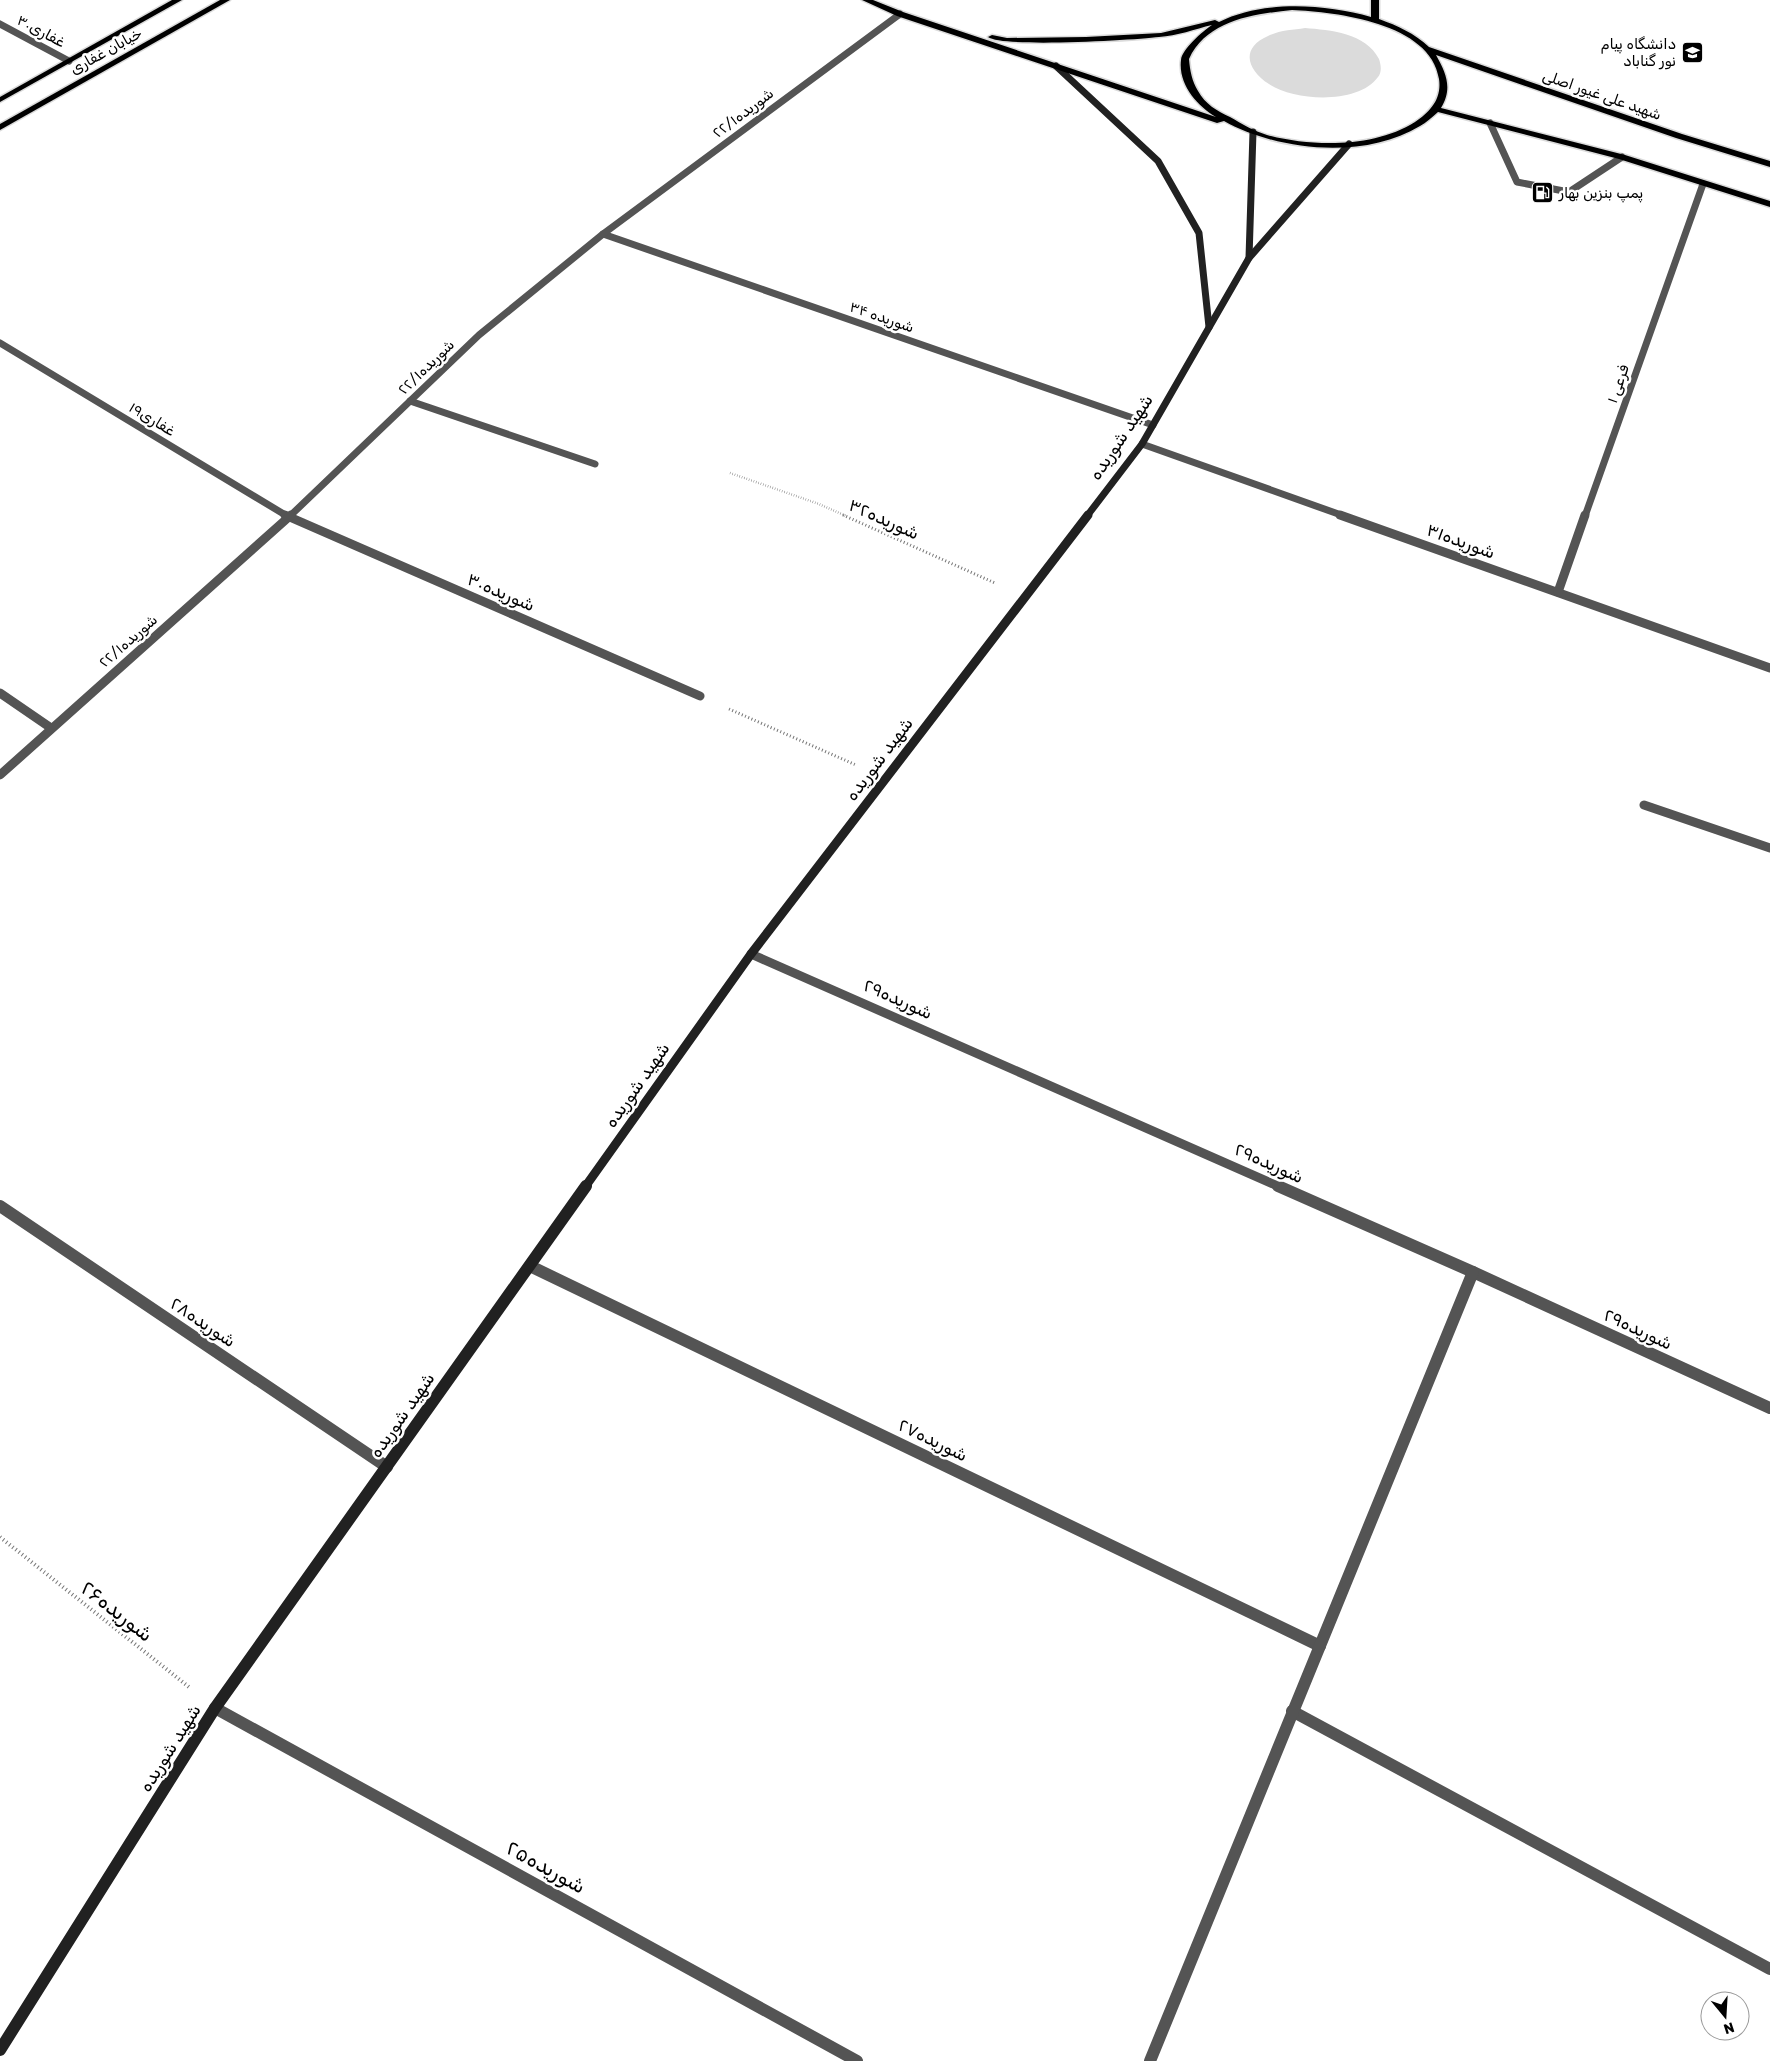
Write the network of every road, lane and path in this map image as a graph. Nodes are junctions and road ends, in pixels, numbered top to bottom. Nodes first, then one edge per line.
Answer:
1 (178, 0) edge
2 (226, 0) edge
3 (866, 0) edge
4 (1271, 0) edge
5 (1375, 0) edge
6 (1265, 10) junction
7 (900, 14) junction
8 (1231, 19) junction
9 (1375, 20) junction
10 (0, 24) edge
11 (948, 29) junction
12 (1427, 49) junction
13 (70, 61) junction
14 (1056, 66) junction
15 (0, 100) edge
16 (1436, 109) junction
17 (1490, 123) junction
18 (0, 126) edge
19 (1244, 129) junction
20 (1253, 132) junction
21 (1349, 144) junction
22 (1622, 157) junction
23 (1770, 164) edge
24 (1702, 184) junction
25 (1770, 204) edge
26 (603, 234) junction
27 (1249, 258) junction
28 (1209, 327) junction
29 (0, 343) edge
30 (410, 401) junction
31 (1153, 425) junction
32 (1142, 444) junction
33 (595, 464) dead end
34 (730, 473) dead end
35 (289, 518) junction
36 (1558, 592) junction
37 (1025, 596) junction
38 (1770, 668) edge
39 (0, 693) edge
40 (700, 696) joint
41 (51, 728) junction
42 (0, 775) edge
43 (887, 778) junction
44 (1644, 804) dead end
45 (1770, 848) edge
46 (752, 954) junction
47 (0, 1206) edge
48 (530, 1266) junction
49 (1473, 1272) junction
50 (1770, 1408) edge
51 (387, 1467) junction
52 (0, 1537) edge
53 (1320, 1646) junction
54 (215, 1708) junction
55 (1292, 1711) junction
56 (1770, 1969) edge
57 (0, 2050) edge
58 (857, 2061) edge
59 (1150, 2061) edge

1 - 13 main road, خیابان غفاری
2 - 18 main road, خیابان غفاری
3 - 7 main road
4 - 6 main road
5 - 9 main road
6 - 8 main road
6 - 9 main road
7 - 11 main road
7 - 26 street, شوریده۲۲/۱
8 - 11 main road
8 - 19 main road
9 - 12 main road
10 - 13 street, غفاری۳۰
11 - 14 main road
12 - 16 main road
12 - 23 main road, شهید علی غیور اصلی
13 - 15 main road, خیابان غفاری
14 - 19 main road
14 - 28 main road
16 - 17 main road
16 - 21 main road
17 - 22 main road
17 - 22 street
19 - 20 main road
20 - 21 main road
20 - 27 main road, شهید شوریده
21 - 27 main road
22 - 24 main road
24 - 25 main road
24 - 36 street, فرعی ۱
26 - 30 street, شوریده۲۲/۱
26 - 31 street, شوریده ۳۴
27 - 28 main road, شهید شوریده
28 - 31 main road, شهید شوریده
29 - 35 street, غفاری۱۹
30 - 33 street
30 - 35 street, شوریده۲۲/۱
31 - 32 main road, شهید شوریده
32 - 36 street, شوریده۳۱
32 - 37 main road, شهید شوریده
34 - 37 path, شوریده۳۲
35 - 40 street, شوریده۳۰
35 - 41 street, شوریده۲۲/۱
36 - 38 street, شوریده۳۱
37 - 43 main road, شهید شوریده
39 - 41 street
40 - 43 path
41 - 42 street, شوریده۲۲/۱
43 - 46 main road, شهید شوریده
44 - 45 street
46 - 48 main road, شهید شوریده
46 - 49 street, شوریده۲۹
47 - 51 street, شوریده۲۸
48 - 51 main road, شهید شوریده
48 - 53 street, شوریده۲۷
49 - 50 street, شوریده۲۹
49 - 53 street
51 - 54 main road, شهید شوریده
52 - 54 path, شوریده۲۶
53 - 55 street
54 - 57 main road, شهید شوریده
54 - 58 street, شوریده۲۵
55 - 56 street
55 - 59 street

